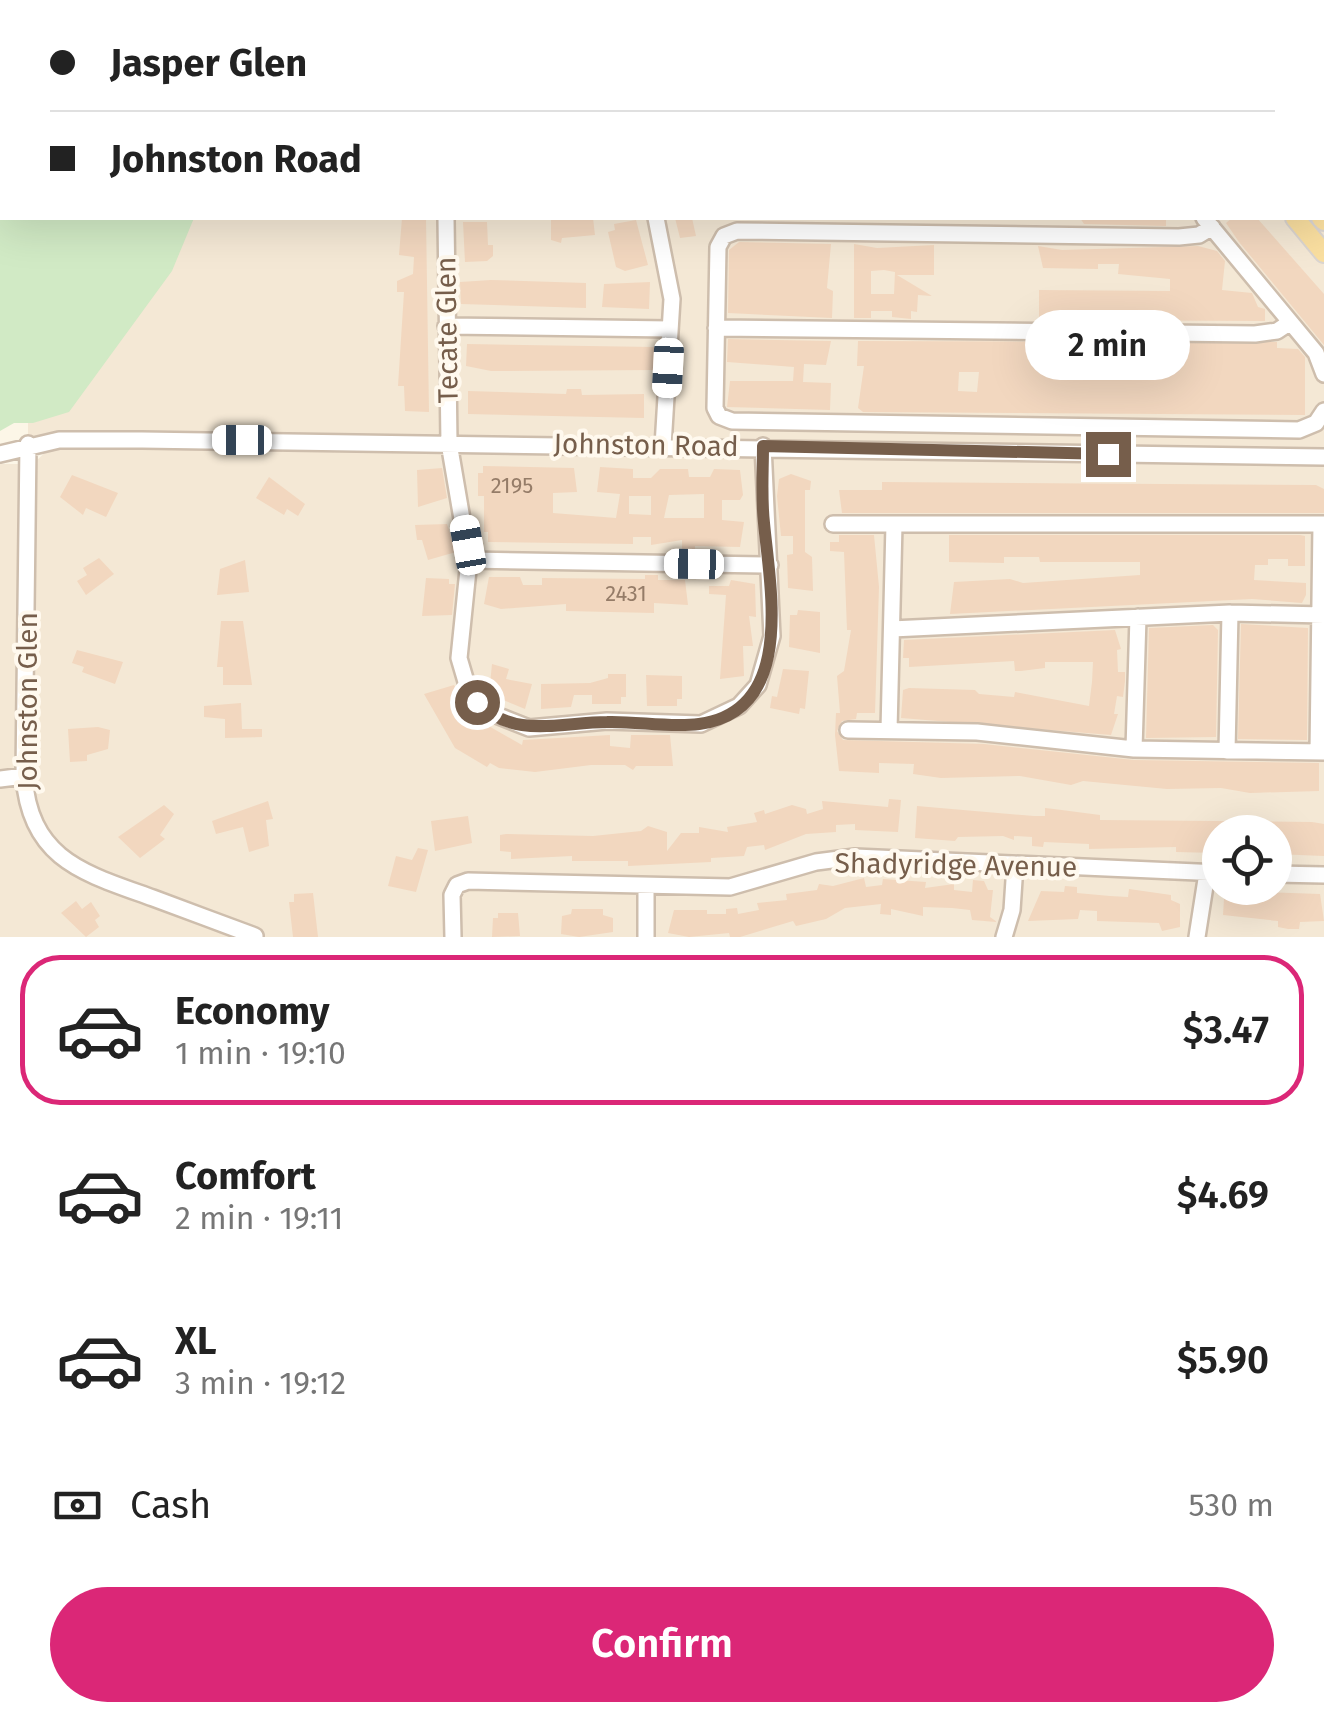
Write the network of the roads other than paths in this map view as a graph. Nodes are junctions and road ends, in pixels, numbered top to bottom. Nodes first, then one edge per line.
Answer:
1 (446, 220) edge
2 (656, 220) edge
3 (1297, 220) edge
4 (1208, 222) edge
5 (1324, 253) edge
6 (1289, 323) junction
7 (446, 326) junction
8 (716, 328) junction
9 (670, 330) junction
10 (1324, 374) edge
11 (1324, 411) edge
12 (449, 442) junction
13 (28, 444) junction
14 (664, 446) junction
15 (763, 446) junction
16 (0, 454) edge
17 (1324, 457) edge
18 (834, 524) dead end
19 (894, 524) junction
20 (1322, 524) edge
21 (470, 560) junction
22 (770, 565) junction
23 (1230, 613) junction
24 (1322, 615) edge
25 (1138, 617) junction
26 (892, 629) junction
27 (848, 730) dead end
28 (889, 730) junction
29 (1134, 749) junction
30 (1226, 750) junction
31 (1321, 752) edge
32 (24, 776) junction
33 (0, 779) edge
34 (1015, 865) junction
35 (1202, 873) edge
36 (1292, 874) edge
37 (1324, 875) edge
38 (646, 888) junction
39 (1205, 905) edge
40 (255, 936) edge
41 (452, 937) edge
42 (646, 937) edge
43 (1004, 937) edge
44 (1196, 937) edge

1 - 7 street, Tecate Glen
2 - 9 street
3 - 5 main road
4 - 6 street
4 - 8 street
6 - 8 street
6 - 10 street
7 - 9 street
7 - 12 street, Tecate Glen
8 - 11 street, Johnston Road
9 - 14 street
12 - 13 street, Johnston Road
12 - 14 street, Johnston Road
12 - 21 street, Tecate Glen
13 - 16 street, Johnston Road
13 - 32 street, Johnston Glen
14 - 15 street, Johnston Road
15 - 17 street, Johnston Road
15 - 22 street
18 - 19 street
19 - 20 street
19 - 26 street
20 - 24 street
21 - 22 street
21 - 22 street, Tecate Glen
23 - 24 street
23 - 25 street
23 - 30 street
24 - 31 street
25 - 26 street
25 - 29 street
26 - 28 street
27 - 28 street
28 - 29 street
29 - 30 street
30 - 31 street
32 - 33 street
32 - 40 street, Johnston Glen
34 - 35 street, Shadyridge Avenue
34 - 38 street, Shadyridge Avenue
34 - 43 street
36 - 37 street
38 - 41 street, Shadyridge Avenue
38 - 42 street
39 - 44 street

